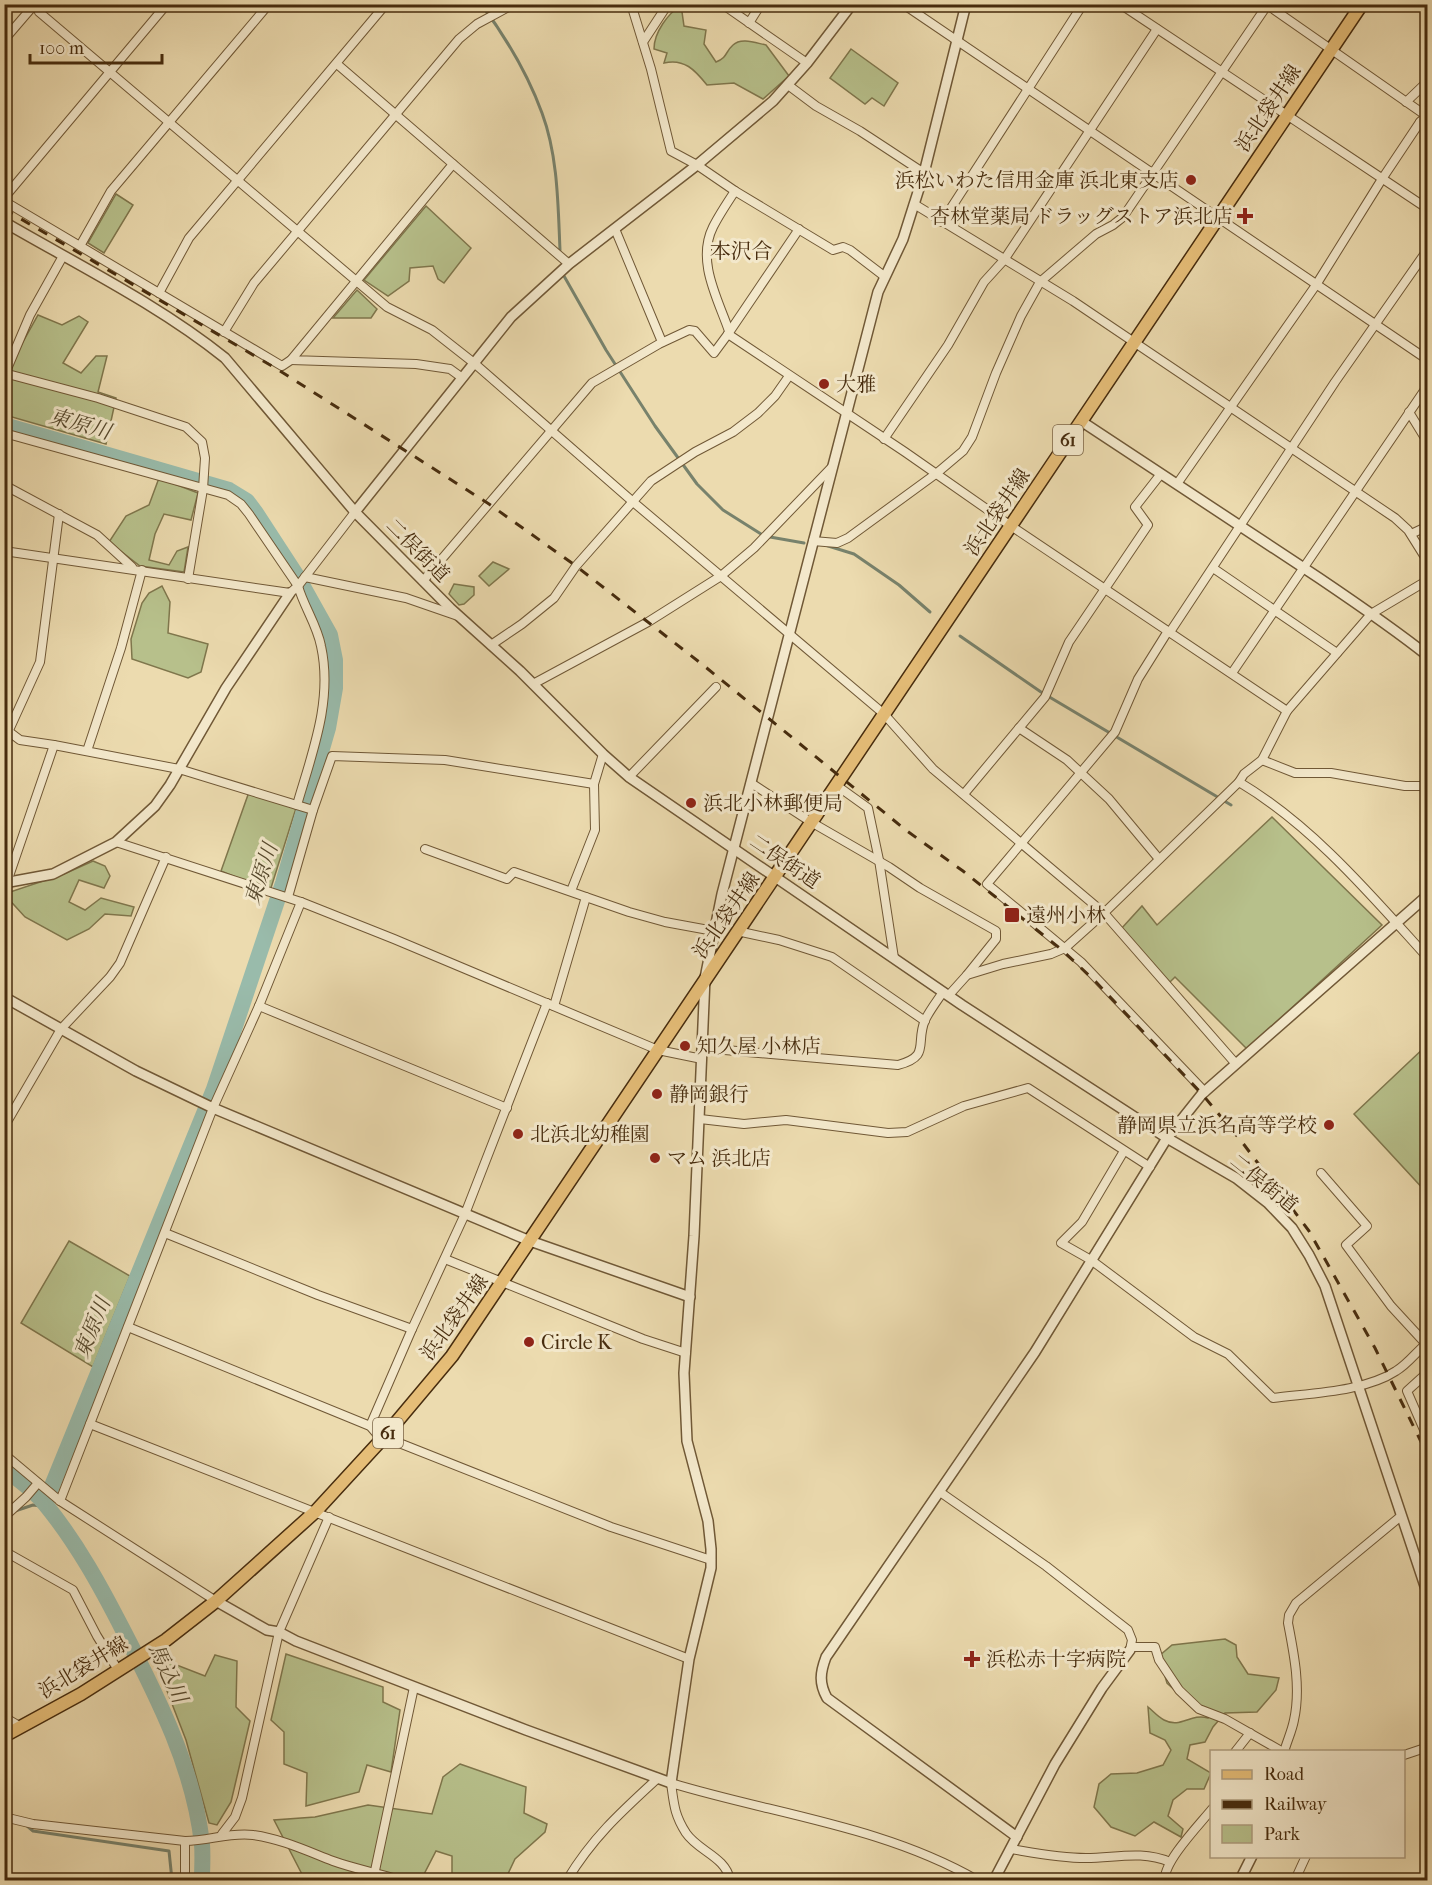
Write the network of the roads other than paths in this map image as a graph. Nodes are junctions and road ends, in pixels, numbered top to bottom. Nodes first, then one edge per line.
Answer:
1 (36, 4) edge
2 (166, 4) edge
3 (268, 4) edge
4 (386, 4) edge
5 (514, 4) edge
6 (631, 4) edge
7 (668, 4) edge
8 (722, 4) edge
9 (761, 4) edge
10 (852, 4) edge
11 (903, 4) edge
12 (966, 4) edge
13 (1083, 4) edge
14 (1120, 4) edge
15 (1267, 5) edge
16 (1355, 7) edge
17 (749, 23) junction
18 (1157, 29) junction
19 (4, 40) edge
20 (957, 40) junction
21 (643, 42) junction
22 (1332, 50) junction
23 (807, 63) junction
24 (337, 64) junction
25 (110, 71) junction
26 (1222, 73) junction
27 (1428, 81) edge
28 (789, 85) junction
29 (1027, 88) junction
30 (1406, 102) junction
31 (394, 114) junction
32 (1286, 116) junction
33 (1425, 118) edge
34 (170, 122) junction
35 (1090, 131) junction
36 (1428, 134) edge
37 (453, 164) junction
38 (697, 165) junction
39 (924, 173) junction
40 (1154, 173) junction
41 (1382, 179) junction
42 (238, 180) junction
43 (735, 191) junction
44 (4, 199) edge
45 (914, 204) junction
46 (1428, 209) edge
47 (1218, 218) junction
48 (4, 222) edge
49 (942, 222) junction
50 (615, 229) junction
51 (799, 229) junction
52 (299, 230) junction
53 (80, 246) junction
54 (1428, 249) edge
55 (63, 256) junction
56 (1004, 260) junction
57 (569, 264) junction
58 (884, 276) junction
59 (357, 281) junction
60 (1040, 282) junction
61 (1316, 285) junction
62 (159, 293) junction
63 (1375, 325) junction
64 (224, 332) junction
65 (729, 333) junction
66 (662, 342) junction
67 (1135, 343) junction
68 (291, 360) junction
69 (1428, 360) edge
70 (474, 363) junction
71 (5, 374) edge
72 (789, 376) junction
73 (461, 377) junction
74 (1428, 386) edge
75 (1230, 407) junction
76 (1409, 412) junction
77 (846, 413) junction
78 (1081, 421) junction
79 (550, 430) junction
80 (4, 433) edge
81 (884, 439) junction
82 (1428, 443) edge
83 (1292, 449) junction
84 (832, 467) junction
85 (937, 473) junction
86 (1160, 475) junction
87 (1177, 484) junction
88 (4, 485) edge
89 (203, 488) junction
90 (1356, 492) junction
91 (632, 501) junction
92 (355, 512) junction
93 (59, 514) junction
94 (1011, 526) junction
95 (1242, 526) junction
96 (1428, 526) edge
97 (1411, 534) junction
98 (813, 541) junction
99 (4, 551) edge
100 (52, 558) junction
101 (1428, 562) edge
102 (1213, 568) junction
103 (1304, 568) junction
104 (138, 569) junction
105 (722, 576) junction
106 (304, 578) junction
107 (188, 579) junction
108 (1428, 580) edge
109 (423, 581) junction
110 (294, 589) junction
111 (1105, 589) junction
112 (1275, 610) junction
113 (1371, 614) junction
114 (459, 616) junction
115 (1169, 631) junction
116 (789, 635) junction
117 (491, 645) junction
118 (1337, 652) junction
119 (1428, 656) edge
120 (1232, 673) junction
121 (533, 684) junction
122 (716, 687) dead end
123 (1287, 711) junction
124 (884, 714) junction
125 (1019, 729) junction
126 (7, 730) edge
127 (4, 741) edge
128 (54, 745) junction
129 (87, 751) junction
130 (603, 754) junction
131 (1262, 760) junction
132 (179, 769) junction
133 (1080, 773) junction
134 (629, 777) junction
135 (1239, 782) junction
136 (751, 783) junction
137 (594, 784) junction
138 (836, 785) junction
139 (1428, 786) edge
140 (964, 794) junction
141 (297, 805) junction
142 (313, 810) junction
143 (811, 822) junction
144 (116, 842) junction
145 (1021, 843) junction
146 (425, 849) dead end
147 (734, 849) junction
148 (166, 857) junction
149 (1159, 859) junction
150 (879, 860) junction
151 (775, 877) junction
152 (6, 882) edge
153 (571, 891) junction
154 (1428, 895) edge
155 (288, 897) junction
156 (586, 897) junction
157 (301, 902) junction
158 (1104, 913) junction
159 (1396, 923) junction
160 (737, 931) junction
161 (714, 932) junction
162 (1065, 948) junction
163 (894, 958) junction
164 (1428, 958) edge
165 (967, 975) junction
166 (705, 978) junction
167 (946, 993) junction
168 (4, 997) edge
169 (550, 1004) junction
170 (259, 1006) junction
171 (925, 1021) junction
172 (61, 1029) junction
173 (702, 1048) junction
174 (658, 1050) junction
175 (702, 1059) junction
176 (1236, 1064) junction
177 (1204, 1092) junction
178 (213, 1108) junction
179 (507, 1108) junction
180 (700, 1119) junction
181 (4, 1127) edge
182 (1167, 1138) junction
183 (1124, 1151) junction
184 (1150, 1167) junction
185 (1321, 1173) dead end
186 (465, 1214) junction
187 (165, 1233) junction
188 (530, 1241) junction
189 (445, 1259) junction
190 (1091, 1260) junction
191 (502, 1283) junction
192 (690, 1297) junction
193 (128, 1328) junction
194 (412, 1329) junction
195 (1427, 1343) edge
196 (686, 1353) junction
197 (1428, 1372) edge
198 (1358, 1386) junction
199 (90, 1424) junction
200 (370, 1426) junction
201 (383, 1438) junction
202 (1428, 1439) edge
203 (4, 1454) edge
204 (36, 1486) junction
205 (940, 1492) junction
206 (60, 1501) junction
207 (316, 1511) junction
208 (1401, 1516) junction
209 (4, 1517) edge
210 (329, 1517) junction
211 (4, 1551) edge
212 (711, 1560) junction
213 (1428, 1595) edge
214 (216, 1600) junction
215 (279, 1632) junction
216 (1130, 1648) junction
217 (689, 1659) junction
218 (119, 1670) junction
219 (414, 1687) junction
220 (4, 1718) edge
221 (21, 1726) junction
222 (1250, 1733) junction
223 (4, 1736) edge
224 (1428, 1748) edge
225 (1237, 1750) edge
226 (1280, 1750) edge
227 (1284, 1750) edge
228 (1405, 1755) edge
229 (658, 1778) junction
230 (671, 1783) junction
231 (1210, 1812) edge
232 (4, 1817) edge
233 (222, 1834) junction
234 (1017, 1837) junction
235 (187, 1841) junction
236 (1011, 1849) junction
237 (1252, 1858) edge
238 (1306, 1858) edge
239 (1170, 1862) junction
240 (374, 1877) edge
241 (186, 1881) edge
242 (400, 1881) edge
243 (567, 1881) edge
244 (730, 1881) edge
245 (976, 1881) edge
246 (994, 1881) edge
247 (1165, 1881) edge
248 (1240, 1881) edge
249 (1295, 1881) edge

1 - 19 street
1 - 25 street
2 - 25 street
3 - 34 street
4 - 24 street
5 - 31 street
6 - 21 street
7 - 21 street
8 - 17 street
9 - 17 street
10 - 23 street
11 - 20 street
12 - 20 street
13 - 29 street
14 - 18 street
15 - 22 street
15 - 26 street
16 - 22 main road, 浜北袋井線 / 61
17 - 23 street
18 - 26 street
18 - 35 street
20 - 29 street
20 - 39 street
21 - 38 street
22 - 30 street
22 - 32 main road, 浜北袋井線 / 61
23 - 28 street
24 - 31 street
24 - 42 street
25 - 34 street
25 - 44 street
26 - 32 street
26 - 40 street
27 - 30 street
28 - 38 street
28 - 39 street
29 - 35 street
29 - 49 street
30 - 33 street
31 - 37 street
31 - 52 street
32 - 41 street
32 - 47 main road, 浜北袋井線 / 61
33 - 36 street
33 - 41 street
34 - 42 street
34 - 53 street
35 - 40 street
35 - 56 street
37 - 57 street
37 - 59 street
38 - 43 street
38 - 50 street
39 - 45 street
40 - 47 street
40 - 60 street
41 - 46 street
41 - 61 street
42 - 52 street
42 - 62 street
43 - 51 street
43 - 65 street
44 - 53 street
45 - 49 street
45 - 58 street
47 - 61 street
47 - 67 main road, 浜北袋井線 / 61
48 - 55 street, 二俣街道
49 - 56 street
50 - 57 street
50 - 66 street
51 - 58 street
51 - 65 street
52 - 59 street
52 - 64 street
53 - 62 street
54 - 63 street
55 - 71 street
55 - 92 street, 二俣街道
56 - 60 street
56 - 81 street
57 - 70 street
58 - 77 street
59 - 68 street
59 - 70 street
60 - 67 street
60 - 85 street
61 - 63 street
61 - 75 street
62 - 64 street
63 - 69 street
63 - 83 street
64 - 68 street
65 - 66 street
65 - 72 street
66 - 79 street
67 - 75 street
67 - 78 main road, 浜北袋井線 / 61
68 - 73 street
70 - 73 street
70 - 79 street
71 - 89 street
72 - 77 street
72 - 91 street
73 - 92 street
74 - 76 street
75 - 83 street
75 - 87 street
76 - 82 street
76 - 90 street
77 - 81 street
77 - 84 street
78 - 86 street
78 - 94 main road, 浜北袋井線 / 61
79 - 91 street
79 - 109 street
80 - 89 street
81 - 85 street
83 - 90 street
83 - 95 street
84 - 98 street
84 - 105 street
85 - 94 street
85 - 98 street
86 - 87 street
86 - 111 street
87 - 95 street
88 - 93 street
89 - 107 street
89 - 110 street
90 - 97 street
90 - 103 street
91 - 105 street
91 - 117 street
92 - 106 street
92 - 109 street, 二俣街道
93 - 100 street
93 - 104 street
94 - 111 street
94 - 124 main road, 浜北袋井線 / 61
95 - 102 street
95 - 103 street
96 - 97 street
97 - 101 street
98 - 116 street
99 - 100 street
100 - 104 street
100 - 126 street
102 - 112 street
102 - 115 street
103 - 112 street
103 - 113 street
104 - 107 street
104 - 129 street
105 - 116 street
105 - 121 street
106 - 110 street
106 - 114 street
107 - 110 street
108 - 113 street
109 - 114 street, 二俣街道
110 - 132 street
110 - 141 street
111 - 115 street
111 - 125 street
112 - 118 street
112 - 120 street
113 - 118 street
113 - 119 street
114 - 117 street, 二俣街道
115 - 120 street
115 - 133 street
116 - 124 street
116 - 136 street
117 - 121 street, 二俣街道
118 - 123 street
120 - 123 street
121 - 130 street, 二俣街道
122 - 134 street
123 - 131 street
124 - 138 main road, 浜北袋井線 / 61
124 - 140 street
125 - 133 street
125 - 140 street
126 - 127 street
126 - 128 street
128 - 129 street
128 - 152 street
129 - 132 street
130 - 134 street, 二俣街道
130 - 137 street
131 - 135 street
131 - 139 street
132 - 141 street
132 - 144 street
133 - 145 street
133 - 149 street
134 - 147 street, 二俣街道
135 - 149 street
135 - 159 street
136 - 143 street
136 - 147 street
137 - 142 street
137 - 153 street
138 - 143 main road, 浜北袋井線 / 61
138 - 150 street
140 - 145 street
141 - 142 street
142 - 155 street
143 - 150 street
143 - 151 main road, 浜北袋井線 / 61
144 - 148 street
144 - 152 street
145 - 158 street
145 - 162 street
146 - 153 street
147 - 151 street, 二俣街道
147 - 161 street
148 - 155 street
148 - 172 street
149 - 158 street
150 - 163 street
150 - 165 street
151 - 160 main road, 浜北袋井線 / 61
151 - 163 street, 二俣街道
153 - 156 street
154 - 159 street
155 - 157 street
156 - 161 street
156 - 169 street
157 - 169 street
157 - 170 street
158 - 162 street
158 - 176 street
159 - 164 street
159 - 176 street
160 - 166 main road, 浜北袋井線 / 61
160 - 171 street
161 - 166 street
162 - 165 street
162 - 177 street
163 - 167 street, 二俣街道
165 - 167 street
166 - 173 street
166 - 174 main road, 浜北袋井線 / 61
167 - 171 street
167 - 182 street, 二俣街道
168 - 172 street
169 - 174 street
169 - 179 street
170 - 178 street
170 - 179 street
171 - 173 street
172 - 178 street
172 - 181 street
173 - 175 street
174 - 175 street
174 - 188 main road, 浜北袋井線 / 61
175 - 180 street
176 - 177 street
177 - 182 street
178 - 186 street
178 - 187 street
179 - 186 street
180 - 183 street
180 - 192 street
182 - 184 street
182 - 198 street, 二俣街道
183 - 184 street
183 - 190 street
184 - 190 street
185 - 195 street
186 - 188 street
186 - 189 street
187 - 193 street
187 - 194 street
188 - 191 main road, 浜北袋井線 / 61
188 - 192 street
189 - 191 street
189 - 194 street
190 - 198 street
190 - 205 street
191 - 196 street
191 - 201 main road, 浜北袋井線 / 61
192 - 196 street
193 - 199 street
193 - 200 street
194 - 200 street
195 - 198 street
196 - 212 street
197 - 202 street
198 - 208 street, 二俣街道
199 - 206 street
199 - 207 street
200 - 201 street
201 - 207 main road, 浜北袋井線 / 61
201 - 212 street
203 - 204 street
204 - 206 street
204 - 209 street
205 - 216 street
205 - 234 street
206 - 214 street
207 - 210 street
207 - 214 main road, 浜北袋井線 / 61
208 - 213 street, 二俣街道
208 - 227 street
210 - 215 street
210 - 217 street
211 - 218 street
212 - 217 street
214 - 215 street
214 - 218 main road, 浜北袋井線 / 61
215 - 219 street
215 - 233 street
216 - 222 street
216 - 234 street
217 - 230 street
218 - 221 main road, 浜北袋井線 / 61
219 - 229 street
219 - 240 street
220 - 221 street
221 - 223 main road, 浜北袋井線 / 61
222 - 225 street
222 - 226 street
224 - 228 street
229 - 230 street
229 - 243 street
230 - 244 street
230 - 245 street
231 - 239 street
232 - 235 street
233 - 235 street
233 - 240 street
234 - 236 street
235 - 241 street
236 - 239 street
236 - 246 street
237 - 248 street
238 - 249 street
239 - 247 street
240 - 242 street

